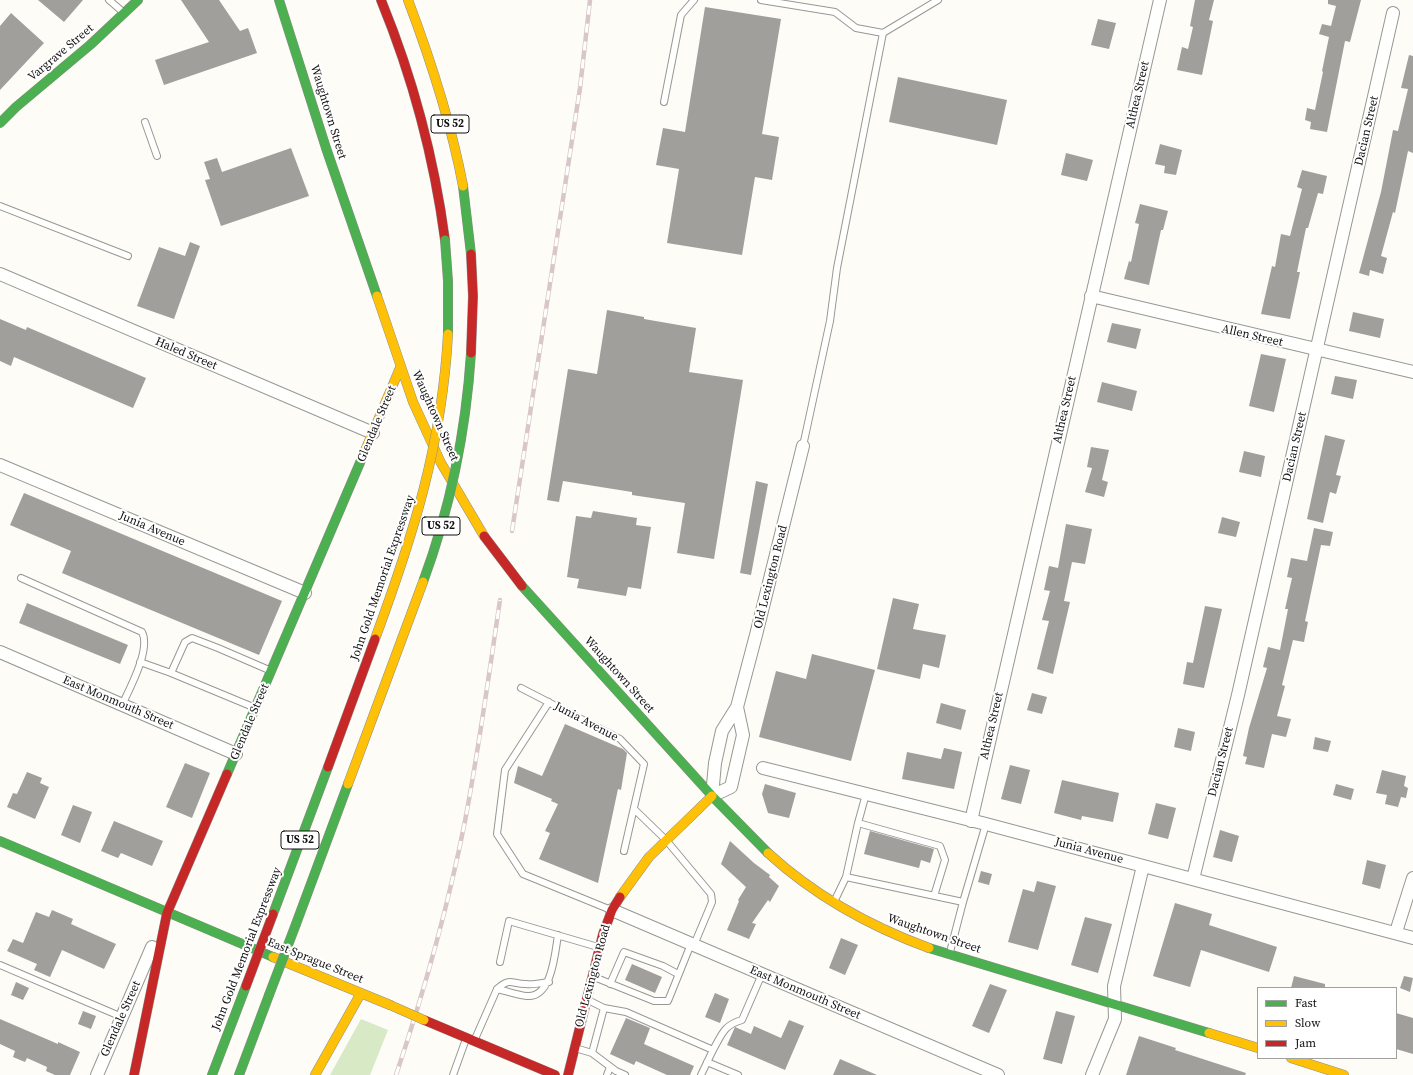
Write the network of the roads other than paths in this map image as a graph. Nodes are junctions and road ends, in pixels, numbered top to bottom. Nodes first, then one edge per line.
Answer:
1 (109, 0) edge
2 (138, 0) edge
3 (380, 0) edge
4 (408, 0) edge
5 (694, 0) edge
6 (761, 0) edge
7 (938, 0) edge
8 (1160, 0) edge
9 (277, 2) edge
10 (125, 13) junction
11 (1393, 13) dead end
12 (883, 33) junction
13 (664, 102) dead end
14 (0, 122) edge
15 (145, 122) dead end
16 (157, 156) dead end
17 (0, 206) edge
18 (128, 256) dead end
19 (0, 274) edge
20 (1091, 296) junction
21 (1317, 351) junction
22 (400, 368) junction
23 (1413, 372) edge
24 (373, 433) junction
25 (803, 446) joint
26 (0, 465) edge
27 (22, 578) dead end
28 (305, 593) junction
29 (0, 652) edge
30 (140, 662) junction
31 (272, 672) junction
32 (171, 673) junction
33 (521, 688) dead end
34 (549, 702) junction
35 (122, 705) junction
36 (737, 707) junction
37 (256, 708) junction
38 (236, 754) junction
39 (763, 768) dead end
40 (866, 794) junction
41 (712, 796) junction
42 (634, 809) junction
43 (971, 821) junction
44 (858, 823) junction
45 (986, 824) junction
46 (666, 840) junction
47 (0, 841) edge
48 (624, 851) dead end
49 (1143, 866) junction
50 (846, 877) junction
51 (1413, 878) edge
52 (1193, 879) junction
53 (934, 896) junction
54 (963, 902) junction
55 (834, 903) junction
56 (612, 910) junction
57 (167, 913) junction
58 (1396, 932) junction
59 (558, 935) junction
60 (1413, 938) edge
61 (693, 945) junction
62 (599, 948) junction
63 (950, 954) junction
64 (500, 962) dead end
65 (0, 965) edge
66 (678, 974) junction
67 (762, 974) junction
68 (592, 977) junction
69 (548, 982) junction
70 (610, 984) junction
71 (497, 989) junction
72 (361, 993) junction
73 (587, 1000) junction
74 (1115, 1004) junction
75 (604, 1008) junction
76 (122, 1017) junction
77 (470, 1039) junction
78 (574, 1048) junction
79 (1257, 1048) edge
80 (713, 1050) junction
81 (592, 1053) junction
82 (1294, 1059) edge
83 (707, 1062) junction
84 (610, 1067) junction
85 (97, 1075) edge
86 (134, 1075) edge
87 (212, 1075) edge
88 (239, 1075) edge
89 (315, 1075) edge
90 (453, 1075) edge
91 (554, 1075) edge
92 (568, 1075) edge
93 (607, 1075) edge
94 (625, 1075) edge
95 (701, 1075) edge
96 (738, 1075) edge
97 (998, 1075) edge
98 (1092, 1075) edge
99 (1344, 1075) edge

1 - 10 lane
2 - 10 main road, Vargrave Street
3 - 87 main road, John Gold Memorial Expressway / US 52, bridge
4 - 88 main road, US 52, bridge
5 - 13 lane
6 - 12 lane
7 - 12 lane
8 - 20 street, Althea Street
9 - 22 main road, Waughtown Street
10 - 14 main road, Vargrave Street
11 - 21 street, Dacian Street
12 - 25 lane
15 - 16 lane
17 - 18 lane
19 - 24 street, Haled Street
20 - 21 street, Allen Street
20 - 43 street, Althea Street
21 - 23 street, Allen Street
21 - 52 street, Dacian Street
22 - 24 main road, Glendale Street
22 - 41 main road, Waughtown Street, bridge
24 - 28 main road, Glendale Street
25 - 36 street, Old Lexington Road
26 - 28 street, Junia Avenue
27 - 30 lane
28 - 31 main road, Glendale Street
29 - 35 street, East Monmouth Street
30 - 32 lane
30 - 35 lane
31 - 32 lane
31 - 37 main road, Glendale Street
32 - 37 lane
33 - 34 lane, Junia Avenue
34 - 42 lane, Junia Avenue
34 - 56 lane
35 - 38 street, East Monmouth Street
36 - 41 street, Old Lexington Road
36 - 41 street, Old Lexington Road
37 - 38 main road, Glendale Street
38 - 57 main road, Glendale Street
39 - 40 street, Junia Avenue
40 - 43 street, Junia Avenue
40 - 44 lane
41 - 46 main road, Old Lexington Road
41 - 55 main road, Waughtown Street
42 - 46 lane
42 - 48 lane
43 - 45 street, Junia Avenue
44 - 50 lane
44 - 53 lane
45 - 49 street, Junia Avenue
45 - 54 lane
46 - 56 main road, Old Lexington Road
46 - 61 lane
47 - 57 main road, East Sprague Street
49 - 52 street, Junia Avenue
49 - 74 street
50 - 53 lane
50 - 55 lane
51 - 58 street
52 - 58 street, Junia Avenue
53 - 54 lane
54 - 63 lane
55 - 63 main road, Waughtown Street
56 - 61 street, East Monmouth Street
56 - 62 main road, Old Lexington Road
57 - 72 main road, East Sprague Street
57 - 76 street, Glendale Street
57 - 86 main road
58 - 60 street, Junia Avenue
59 - 62 lane
59 - 64 lane
59 - 69 lane
61 - 66 lane
61 - 67 street, East Monmouth Street
62 - 68 main road, Old Lexington Road
63 - 74 main road, Waughtown Street
65 - 76 lane
66 - 70 lane
66 - 70 lane
67 - 80 lane
67 - 97 street, East Monmouth Street
68 - 70 lane
68 - 73 main road, Old Lexington Road
69 - 71 lane
69 - 71 lane
71 - 77 lane
72 - 77 main road, East Sprague Street, bridge
72 - 89 main road
73 - 75 lane
73 - 78 main road, Old Lexington Road
74 - 79 main road, Waughtown Street
74 - 98 street
75 - 80 lane
75 - 81 lane
76 - 85 street, Glendale Street
77 - 90 lane
77 - 91 main road, East Sprague Street
78 - 81 lane
78 - 92 main road, Old Lexington Road
80 - 83 lane
81 - 84 lane
82 - 99 main road
83 - 95 lane
83 - 96 lane
84 - 93 lane
84 - 94 lane

